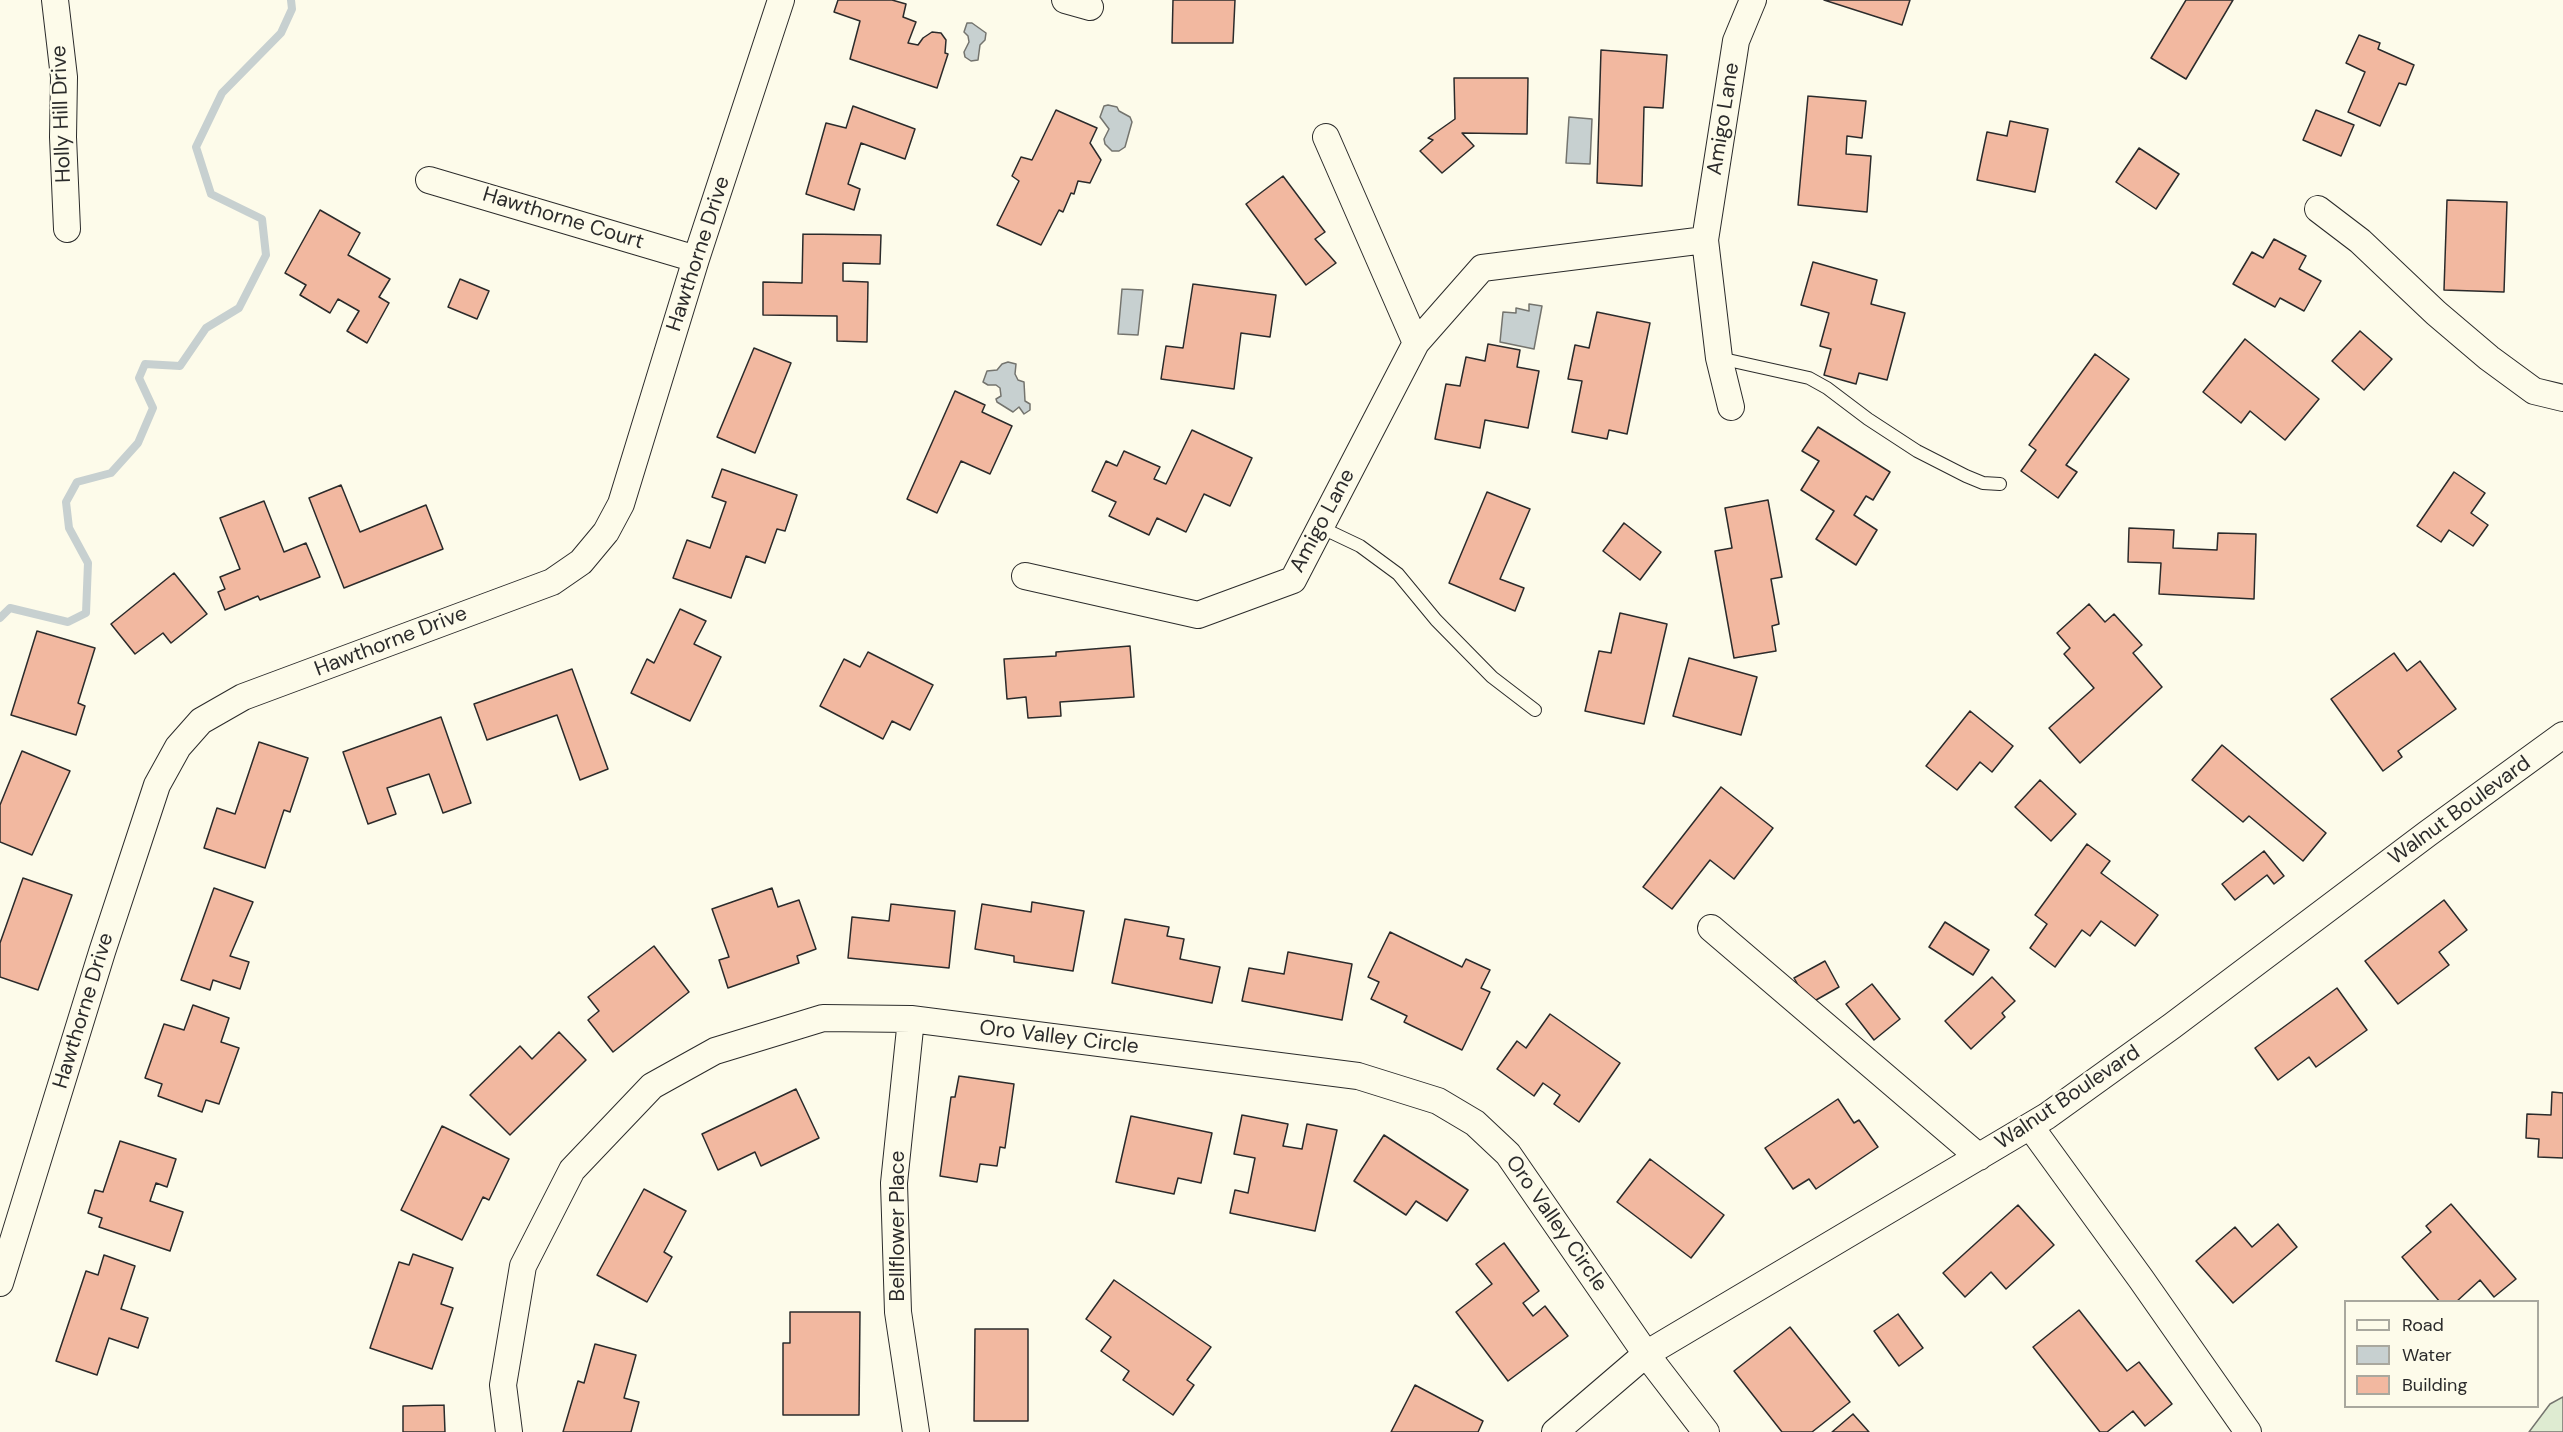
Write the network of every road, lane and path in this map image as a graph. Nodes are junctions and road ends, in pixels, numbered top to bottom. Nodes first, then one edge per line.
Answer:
1 (55, 0) edge
2 (781, 0) edge
3 (1065, 0) edge
4 (1753, 0) edge
5 (1090, 7) dead end
6 (1326, 136) dead end
7 (429, 180) dead end
8 (2318, 208) dead end
9 (67, 229) dead end
10 (1705, 240) junction
11 (696, 259) junction
12 (1416, 343) junction
13 (1719, 358) junction
14 (2563, 398) edge
15 (1731, 407) dead end
16 (2001, 484) dead end
17 (1320, 527) junction
18 (1025, 576) dead end
19 (1535, 710) dead end
20 (2563, 735) edge
21 (1711, 928) dead end
22 (911, 1019) junction
23 (2030, 1126) junction
24 (1979, 1157) junction
25 (0, 1284) edge
26 (1646, 1354) junction
27 (509, 1432) edge
28 (916, 1432) edge
29 (1555, 1432) edge
30 (1706, 1432) edge
31 (2248, 1432) edge

1 - 9 street, Holly Hill Drive
2 - 11 street, Hawthorne Drive
3 - 5 street
4 - 10 street, Amigo Lane
6 - 12 street
7 - 11 street, Hawthorne Court
8 - 14 street
10 - 12 street, Amigo Lane
10 - 13 street, Amigo Lane
11 - 25 street, Hawthorne Drive
12 - 17 street, Amigo Lane
13 - 15 street, Amigo Lane
13 - 16 lane
17 - 18 street, Amigo Lane
17 - 19 lane
20 - 23 street, Walnut Boulevard
21 - 24 street
22 - 26 street, Oro Valley Circle
22 - 27 street, Oro Valley Circle
22 - 28 street, Bellflower Place
23 - 24 street, Walnut Boulevard
23 - 31 street
24 - 26 street, Walnut Boulevard
26 - 29 street, Walnut Boulevard
26 - 30 street, Oro Valley Circle

